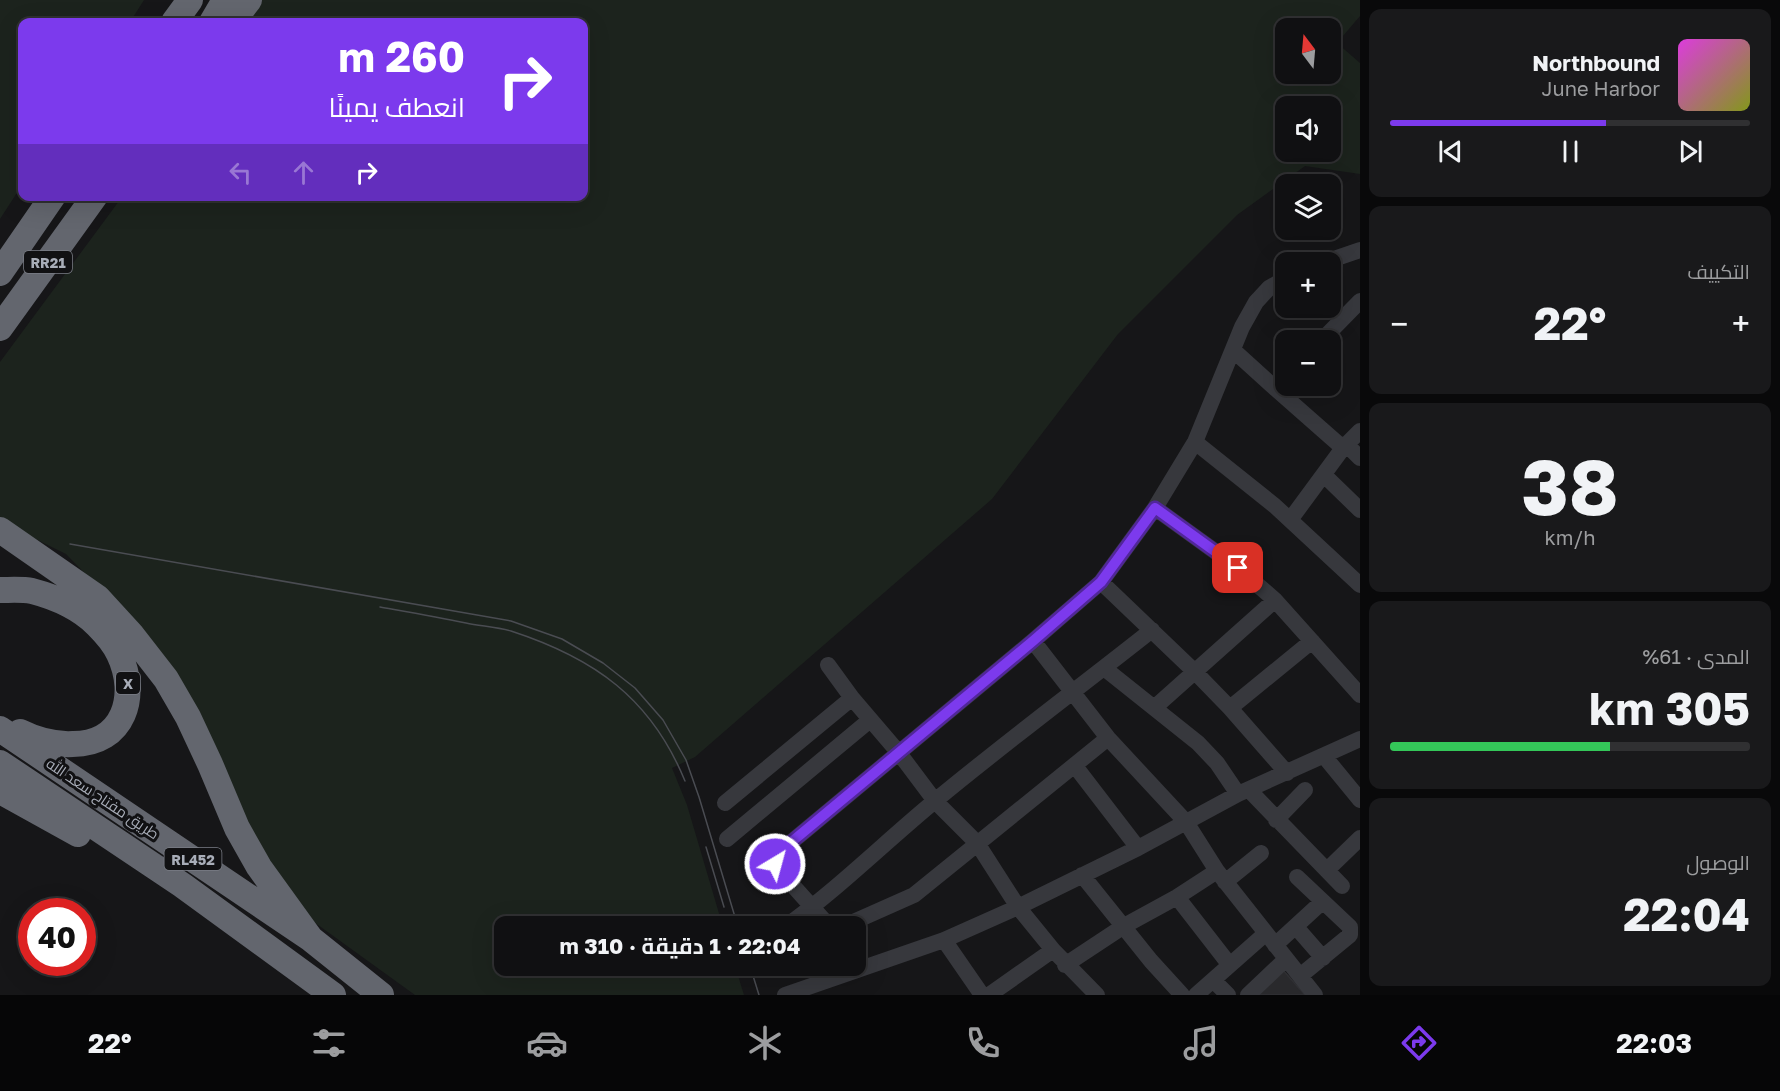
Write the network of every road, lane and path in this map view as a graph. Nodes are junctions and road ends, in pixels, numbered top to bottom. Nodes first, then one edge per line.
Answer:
1 (169, 0) edge
2 (190, 0) edge
3 (249, 0) edge
4 (223, 12) edge
5 (159, 18) edge
6 (177, 18) edge
7 (50, 201) edge
8 (91, 201) edge
9 (1360, 250) edge
10 (1341, 257) edge
11 (0, 273) edge
12 (1275, 284) edge
13 (1360, 301) edge
14 (0, 328) edge
15 (1332, 330) edge
16 (1233, 350) junction
17 (1275, 380) edge
18 (1293, 396) edge
19 (1360, 431) edge
20 (1195, 442) junction
21 (1345, 446) junction
22 (1360, 458) edge
23 (1324, 475) junction
24 (1155, 508) junction
25 (1360, 510) edge
26 (1290, 520) junction
27 (0, 530) edge
28 (1101, 582) junction
29 (1360, 585) edge
30 (0, 590) edge
31 (1275, 600) junction
32 (1152, 630) junction
33 (1033, 641) junction
34 (1312, 641) junction
35 (828, 665) dead end
36 (1104, 668) junction
37 (1194, 670) junction
38 (1070, 692) junction
39 (1360, 695) edge
40 (852, 698) junction
41 (1154, 708) junction
42 (1230, 708) junction
43 (870, 720) junction
44 (0, 723) edge
45 (0, 729) edge
46 (1108, 738) junction
47 (1360, 739) edge
48 (899, 753) junction
49 (1324, 756) junction
50 (0, 763) edge
51 (1075, 766) junction
52 (1287, 772) junction
53 (1305, 790) dead end
54 (0, 791) edge
55 (1243, 792) junction
56 (1360, 800) edge
57 (935, 801) junction
58 (725, 803) dead end
59 (1276, 820) junction
60 (1186, 822) junction
61 (1360, 838) edge
62 (728, 839) dead end
63 (977, 843) junction
64 (1138, 849) junction
65 (1261, 853) dead end
66 (1328, 872) junction
67 (1083, 875) junction
68 (1221, 877) junction
69 (1297, 877) dead end
70 (182, 885) junction
71 (1342, 886) dead end
72 (1317, 896) junction
73 (1177, 897) junction
74 (1018, 906) junction
75 (813, 907) junction
76 (800, 916) edge
77 (821, 916) edge
78 (866, 916) edge
79 (1124, 926) junction
80 (1296, 927) junction
81 (312, 939) junction
82 (1270, 939) junction
83 (944, 940) junction
84 (1053, 950) junction
85 (1323, 958) junction
86 (1286, 959) junction
87 (1229, 964) junction
88 (866, 965) edge
89 (1065, 965) junction
90 (834, 976) edge
91 (1299, 976) junction
92 (1214, 980) junction
93 (333, 995) edge
94 (381, 995) edge
95 (785, 995) edge
96 (982, 995) edge
97 (989, 995) edge
98 (1097, 995) edge
99 (1182, 995) edge
100 (1196, 995) edge
101 (1228, 995) edge
102 (1248, 995) edge
103 (1315, 995) edge

1 - 5 highway
2 - 6 highway
3 - 4 highway
7 - 11 highway, RR21
8 - 14 highway, RR21
9 - 10 street
12 - 16 street
13 - 15 street
16 - 17 street
16 - 20 street
18 - 21 street
19 - 21 street
20 - 24 street
20 - 26 street
21 - 22 street
21 - 23 street
23 - 25 street
23 - 26 street
24 - 28 street
24 - 31 street
26 - 29 street
27 - 81 highway
28 - 32 street
28 - 33 street
30 - 44 highway, X
31 - 34 street
31 - 37 street
32 - 36 street
32 - 37 street
33 - 38 street
33 - 48 street
34 - 39 street
34 - 42 street
35 - 40 street
36 - 38 street
36 - 41 street
37 - 41 street
37 - 42 street
38 - 46 street
38 - 57 street
40 - 43 street
40 - 58 street
41 - 55 street
42 - 52 street
43 - 48 street
43 - 62 street
45 - 81 highway, طريق مفتاح سعد الله / RL452
46 - 51 street
46 - 60 street
47 - 49 street
48 - 57 street
48 - 75 street
49 - 52 street
49 - 56 street
50 - 70 highway, طريق مفتاح سعد الله / RL452
51 - 63 street
51 - 64 street
52 - 55 street
53 - 59 street
54 - 70 highway
55 - 59 street
55 - 60 street
57 - 63 street
57 - 75 street
59 - 66 street
60 - 64 street
60 - 68 street
61 - 66 street
63 - 74 street
63 - 78 street
64 - 67 street
65 - 68 street
66 - 71 street
66 - 72 street
67 - 74 street
67 - 79 street
68 - 73 street
68 - 82 street
69 - 72 street
70 - 93 highway, طريق مفتاح سعد الله / RL452
72 - 80 street
72 - 85 street
73 - 79 street
73 - 87 street
74 - 83 street
74 - 84 street
75 - 76 street
75 - 77 street
79 - 89 street
79 - 99 street
80 - 82 street
80 - 85 street
81 - 94 highway, طريق مفتاح سعد الله / RL452
82 - 86 street
82 - 87 street
83 - 88 street
83 - 96 street
84 - 89 street
84 - 97 street
85 - 91 street
86 - 91 street
86 - 102 street
87 - 92 street
89 - 98 street
90 - 95 street
91 - 103 street
92 - 100 street
92 - 101 street

